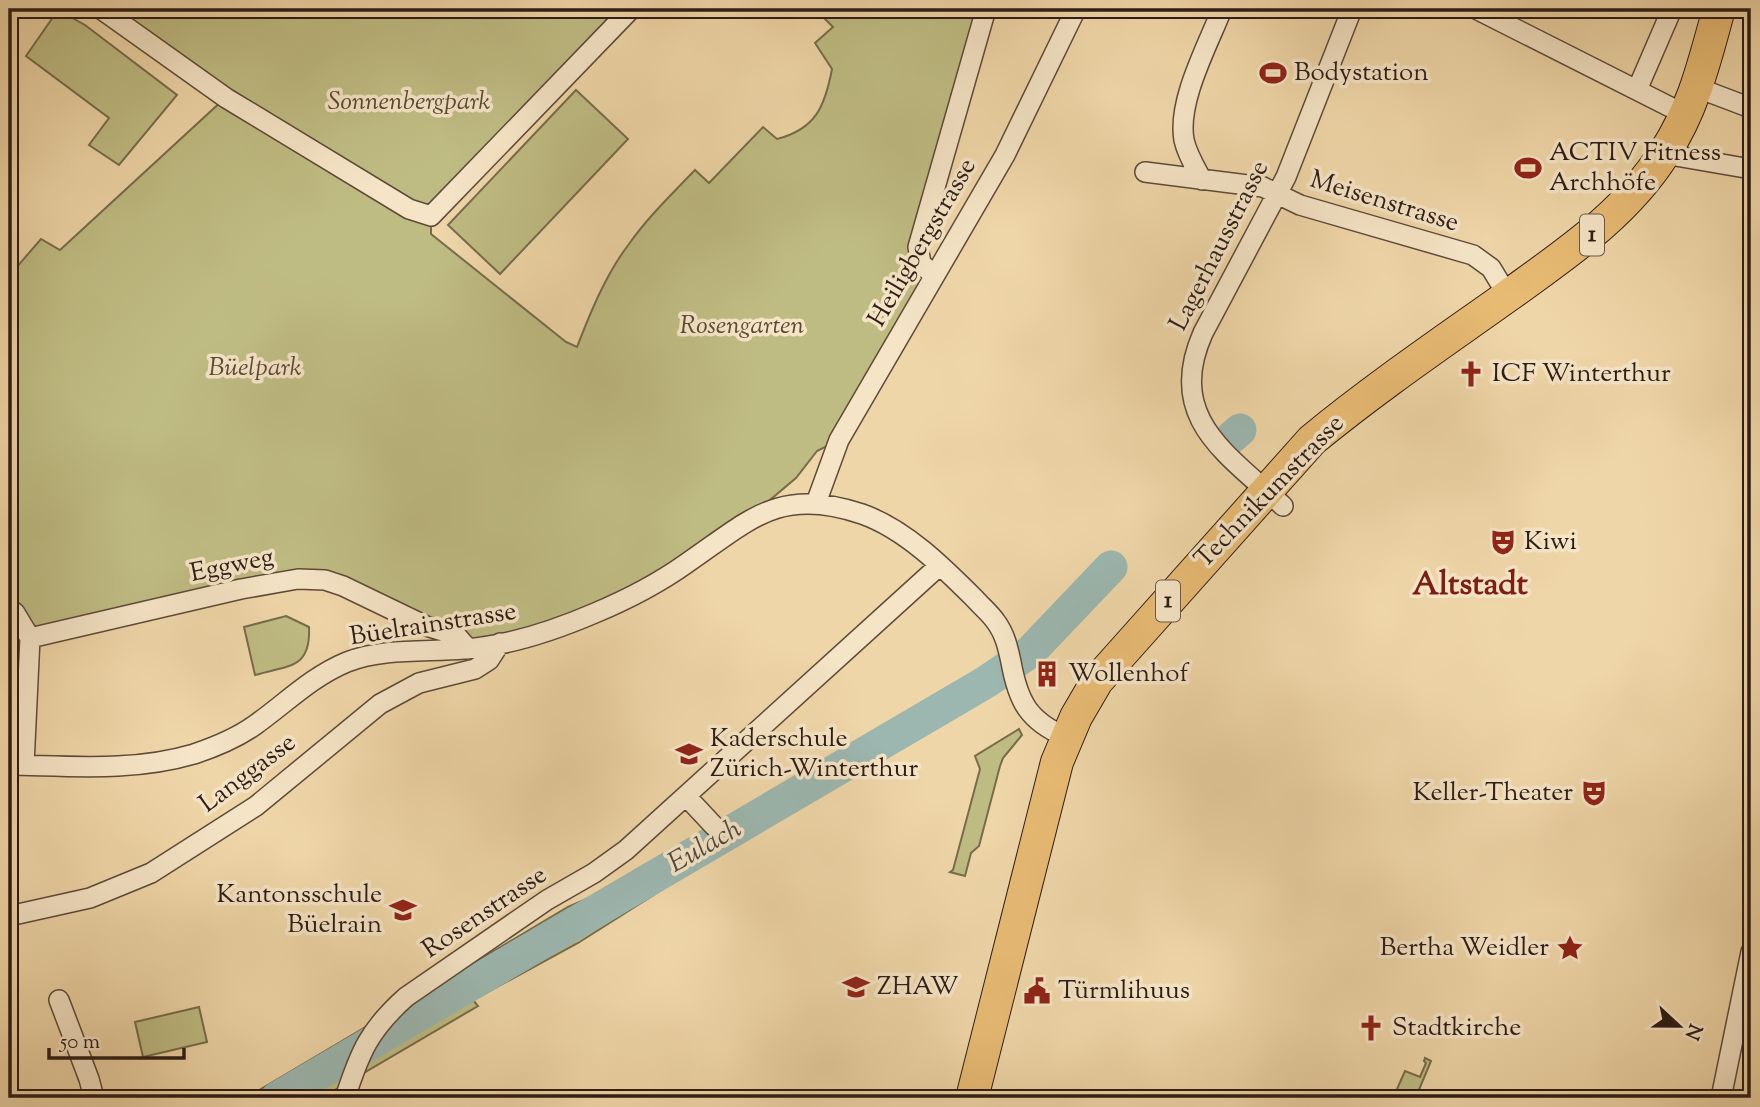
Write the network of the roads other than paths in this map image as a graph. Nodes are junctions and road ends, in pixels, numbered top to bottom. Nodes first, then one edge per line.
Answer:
1 (101, 9) edge
2 (631, 9) edge
3 (986, 9) edge
4 (1076, 9) edge
5 (1222, 9) edge
6 (1352, 9) edge
7 (1476, 9) edge
8 (1672, 9) edge
9 (1719, 9) edge
10 (1637, 90) junction
11 (1692, 101) junction
12 (1751, 108) edge
13 (1664, 155) junction
14 (1751, 169) edge
15 (1146, 172) dead end
16 (1202, 180) junction
17 (1278, 195) junction
18 (933, 275) junction
19 (1508, 296) junction
20 (1275, 498) junction
21 (816, 503) junction
22 (939, 566) junction
23 (9, 608) edge
24 (30, 638) junction
25 (500, 643) junction
26 (468, 649) junction
27 (1066, 737) junction
28 (16, 765) edge
29 (686, 796) junction
30 (713, 826) dead end
31 (9, 916) edge
32 (1751, 952) edge
33 (59, 1000) dead end
34 (94, 1098) edge
35 (345, 1098) edge
36 (972, 1098) edge
37 (1721, 1098) edge

1 - 2 street
3 - 18 street
4 - 18 street, Heiligbergstrasse
5 - 16 street
6 - 17 street, Lagerhausstrasse
7 - 10 street
8 - 10 street
9 - 11 main road, 1
10 - 11 street
11 - 12 street
11 - 13 main road, Technikumstrasse / 1
13 - 14 street
13 - 19 main road, Technikumstrasse / 1
15 - 16 street, Meisenstrasse
16 - 17 street, Meisenstrasse
17 - 19 street, Meisenstrasse
17 - 20 street, Lagerhausstrasse
18 - 21 street, Heiligbergstrasse
19 - 20 main road, Technikumstrasse / 1
20 - 27 main road, Technikumstrasse / 1
21 - 22 street, Büelrainstrasse
21 - 25 street, Büelrainstrasse
22 - 27 street, Büelrainstrasse
22 - 29 street, Rosenstrasse
23 - 24 street
24 - 26 street, Eggweg
24 - 28 street
25 - 26 street, Büelrainstrasse
25 - 31 street, Langgasse
26 - 28 street, Büelrainstrasse
27 - 36 main road, Technikumstrasse / 1
29 - 30 street
29 - 35 street, Rosenstrasse
32 - 37 street
33 - 34 street

